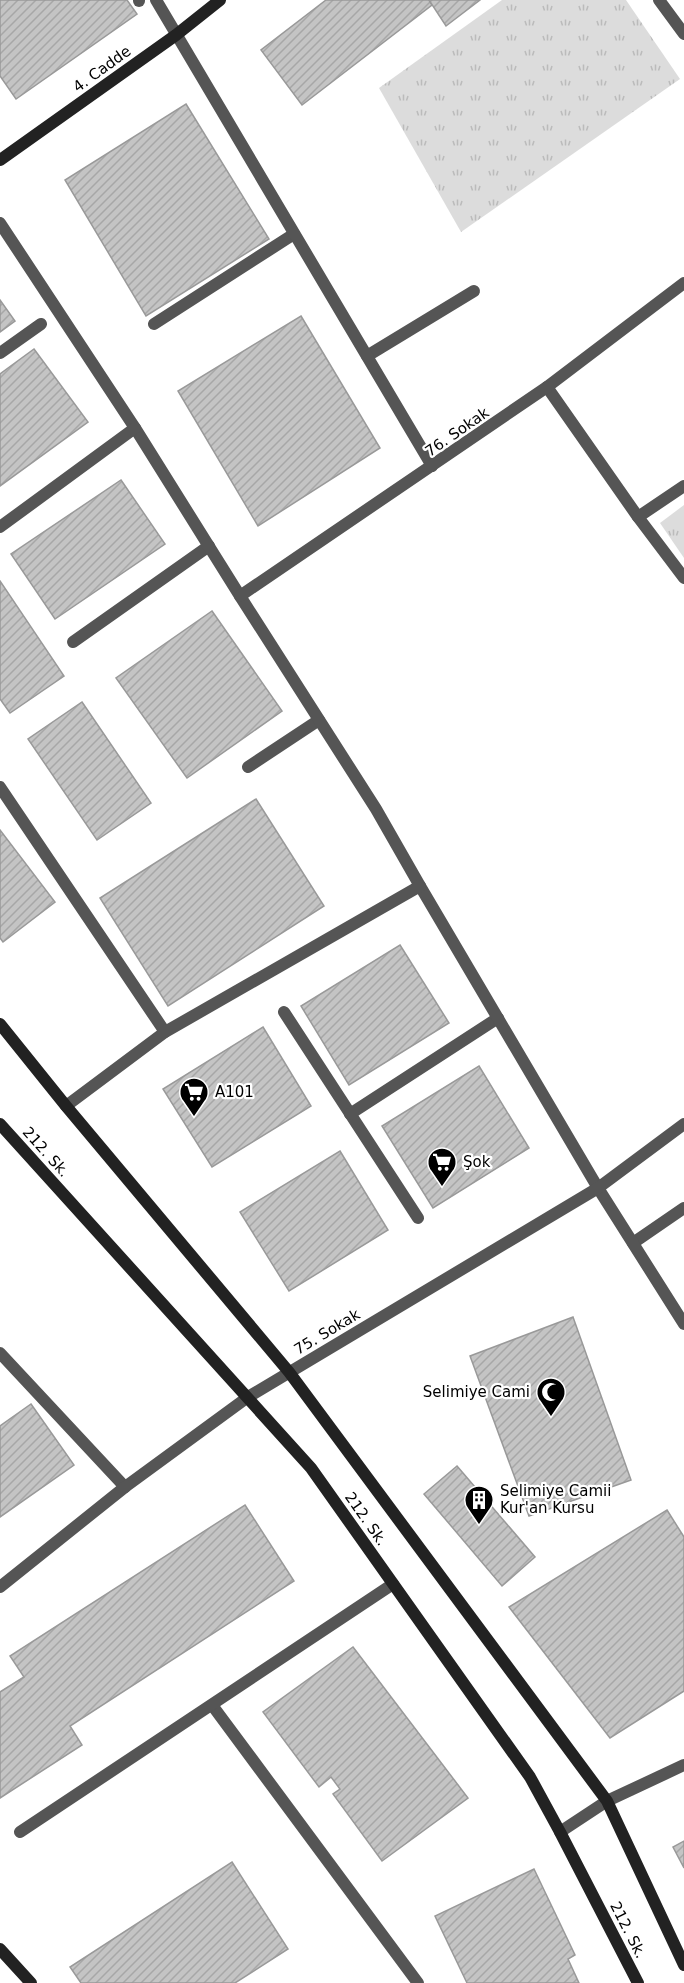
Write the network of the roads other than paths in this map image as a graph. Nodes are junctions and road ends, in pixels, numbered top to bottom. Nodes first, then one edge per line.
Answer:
1 (156, 0) edge
2 (220, 0) edge
3 (659, 0) edge
4 (176, 34) junction
5 (684, 34) edge
6 (0, 160) edge
7 (0, 224) edge
8 (294, 234) junction
9 (684, 283) edge
10 (474, 291) dead end
11 (40, 324) dead end
12 (154, 324) dead end
13 (0, 353) edge
14 (367, 356) junction
15 (547, 387) junction
16 (135, 428) junction
17 (432, 466) junction
18 (684, 486) edge
19 (638, 517) junction
20 (0, 527) edge
21 (209, 546) junction
22 (684, 578) edge
23 (240, 596) junction
24 (73, 642) dead end
25 (319, 720) junction
26 (248, 767) dead end
27 (0, 787) edge
28 (420, 886) junction
29 (284, 1012) dead end
30 (498, 1018) junction
31 (0, 1024) edge
32 (165, 1032) junction
33 (66, 1106) junction
34 (350, 1114) junction
35 (0, 1124) edge
36 (684, 1124) edge
37 (598, 1188) junction
38 (684, 1208) edge
39 (418, 1218) dead end
40 (633, 1243) junction
41 (684, 1324) edge
42 (0, 1353) edge
43 (290, 1372) junction
44 (248, 1397) junction
45 (125, 1487) junction
46 (393, 1584) junction
47 (0, 1587) edge
48 (212, 1705) junction
49 (684, 1765) edge
50 (608, 1801) junction
51 (20, 1832) dead end
52 (560, 1832) junction
53 (0, 1949) edge
54 (684, 1965) edge
55 (31, 1983) edge
56 (418, 1983) edge
57 (638, 1983) edge

1 - 4 street
2 - 4 street, 4. Cadde
3 - 5 street
4 - 6 street, 4. Cadde
4 - 8 street
7 - 16 street
8 - 12 street
8 - 14 street
9 - 15 street, 76. Sokak
10 - 14 street
11 - 13 street
14 - 17 street
15 - 17 street, 76. Sokak
15 - 19 street
16 - 20 street
16 - 21 street
17 - 23 street, 76. Sokak
18 - 19 street
19 - 22 street
21 - 23 street
21 - 24 street
23 - 25 street
25 - 26 street
25 - 28 street
27 - 32 street
28 - 30 street
28 - 32 street
29 - 34 street
30 - 34 street
30 - 37 street
31 - 33 street
32 - 33 street
33 - 43 street
34 - 39 street
35 - 44 street, 212. Sk.
36 - 37 street, 75. Sokak
37 - 40 street
37 - 43 street, 75. Sokak
38 - 40 street
40 - 41 street
42 - 45 street
43 - 44 street, 75. Sokak
43 - 50 street
44 - 45 street, 75. Sokak
44 - 46 street, 212. Sk.
45 - 47 street, 75. Sokak
46 - 48 street
46 - 52 street, 212. Sk.
48 - 51 street
48 - 56 street
49 - 50 street
50 - 52 street
50 - 54 street
52 - 57 street, 212. Sk.
53 - 55 street

